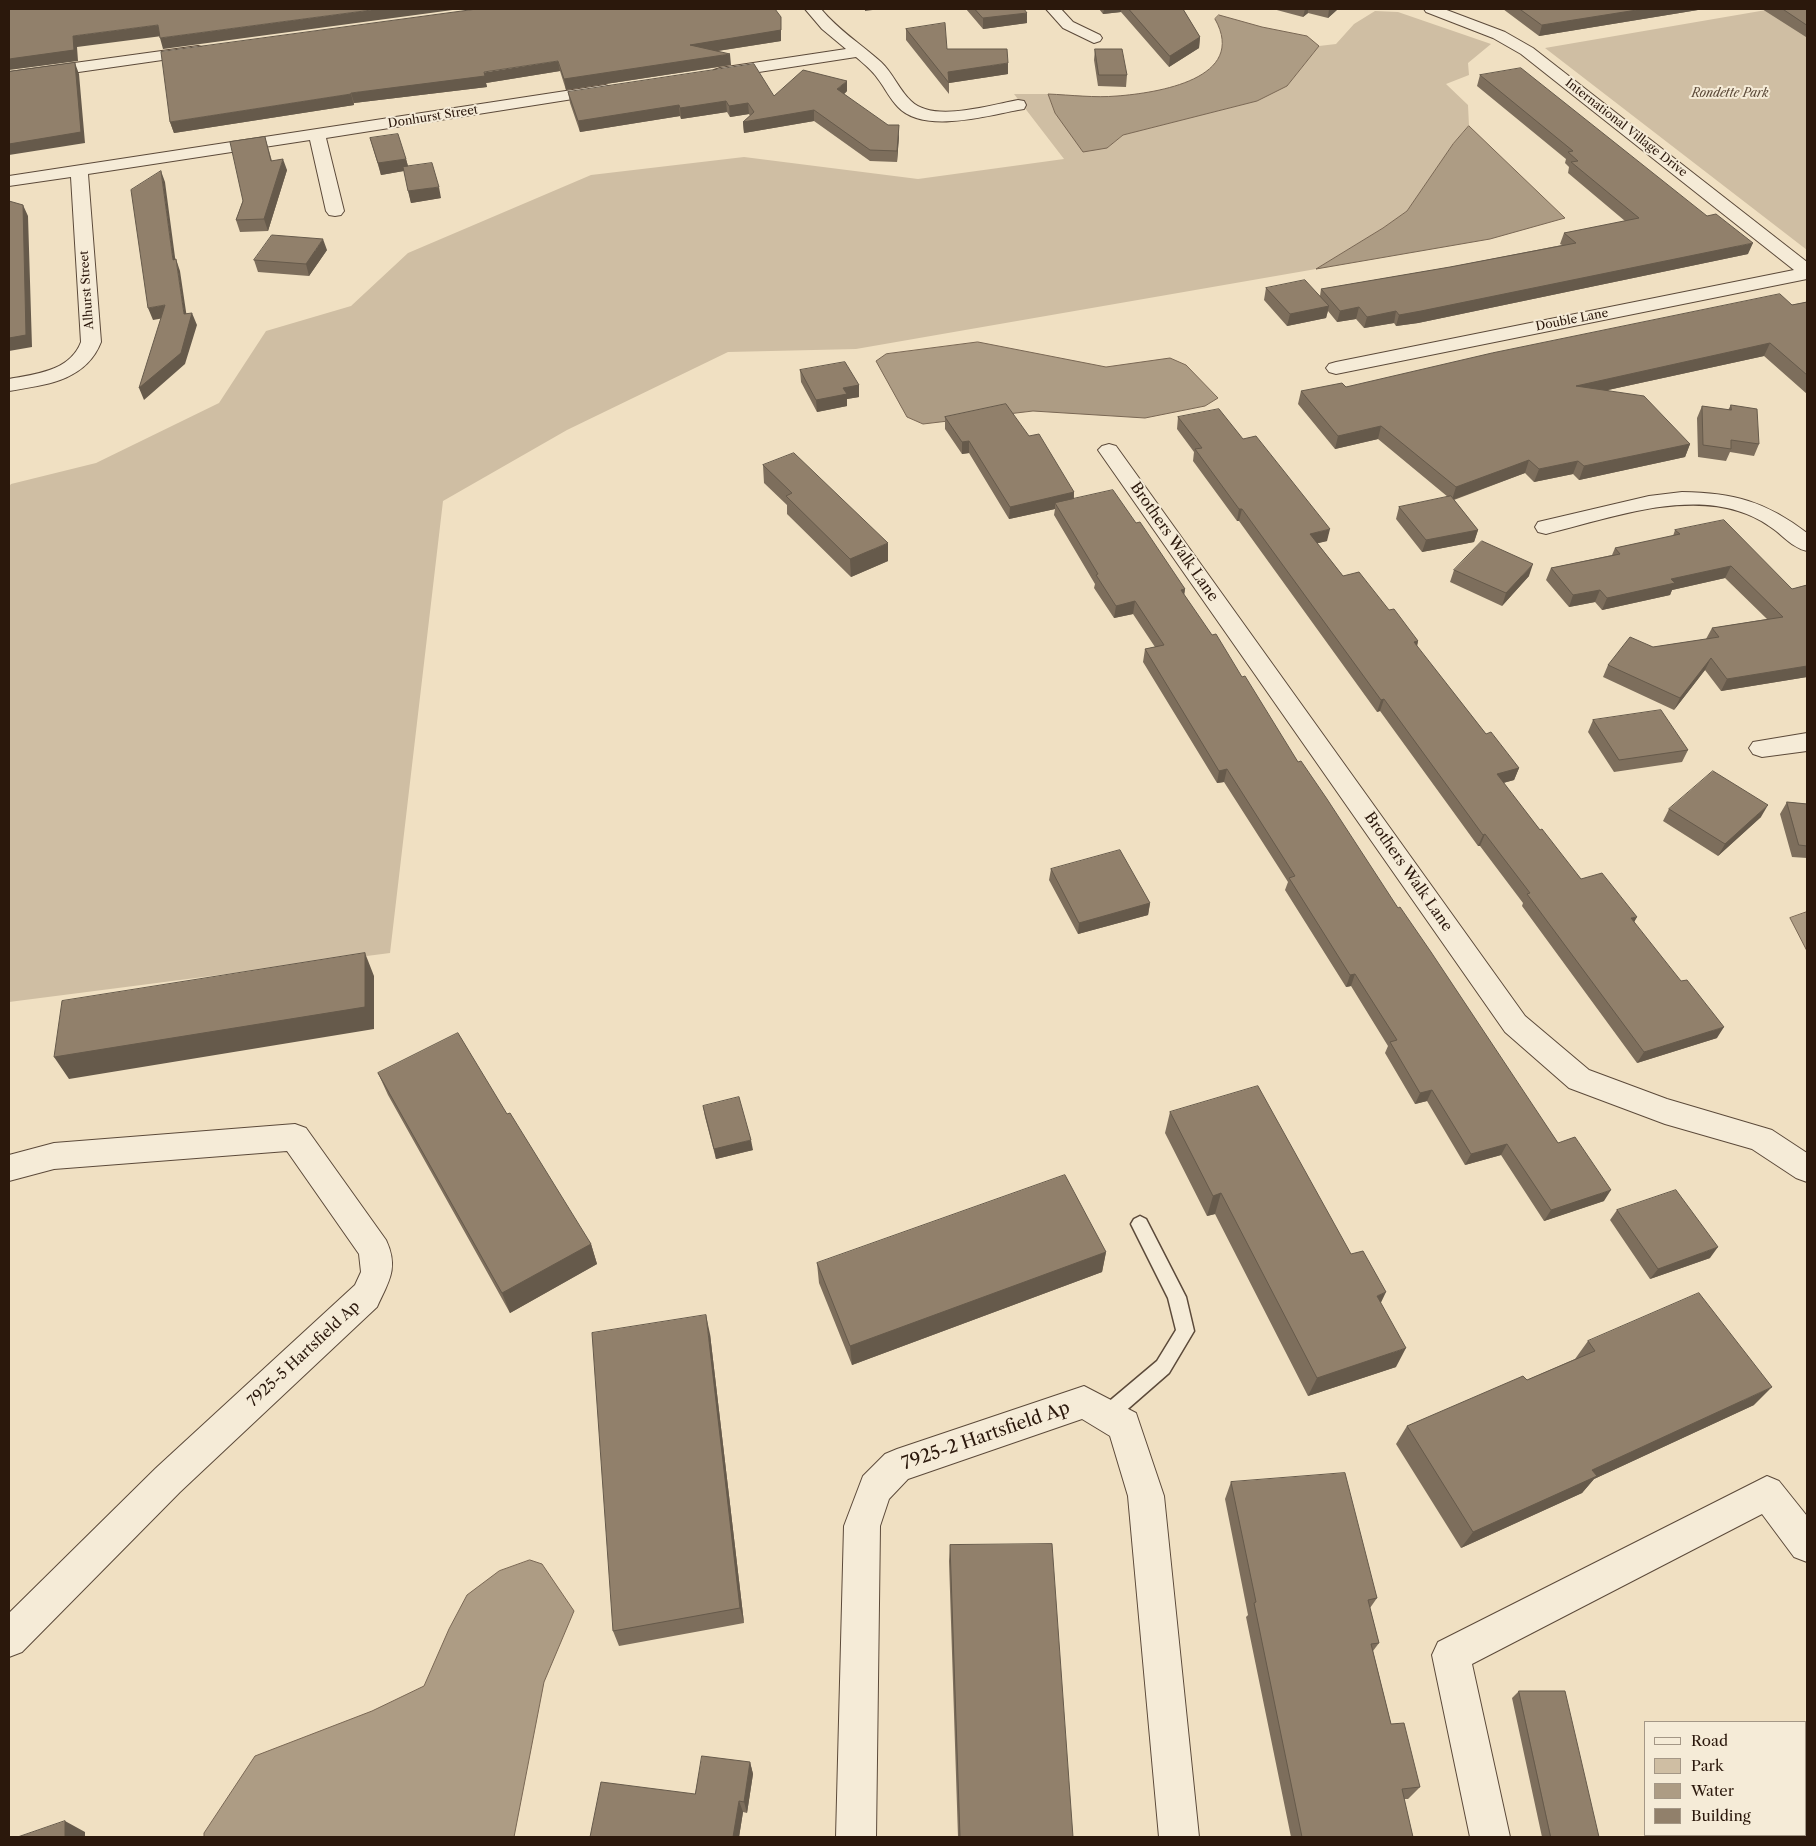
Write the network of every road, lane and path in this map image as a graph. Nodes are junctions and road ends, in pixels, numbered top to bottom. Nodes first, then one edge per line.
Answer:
1 (813, 9) edge
2 (1053, 9) edge
3 (1431, 9) edge
4 (1472, 9) edge
5 (1454, 16) junction
6 (1094, 38) dead end
7 (213, 49) edge
8 (858, 52) junction
9 (701, 76) edge
10 (9, 77) edge
11 (622, 88) edge
12 (1018, 105) dead end
13 (317, 134) junction
14 (78, 171) junction
15 (9, 181) edge
16 (335, 210) dead end
17 (1807, 272) edge
18 (1336, 368) dead end
19 (9, 384) edge
20 (1109, 450) dead end
21 (1546, 527) dead end
22 (1807, 544) edge
23 (1807, 742) edge
24 (1762, 748) dead end
25 (9, 1168) edge
26 (1807, 1169) edge
27 (1140, 1224) dead end
28 (1107, 1415) junction
29 (1807, 1544) edge
30 (9, 1639) edge
31 (856, 1837) edge
32 (1179, 1837) edge
33 (1490, 1837) edge

1 - 8 street
2 - 6 street
3 - 5 street, International Village Drive
4 - 5 street
5 - 17 street, International Village Drive
7 - 10 street
8 - 9 street
8 - 12 street
11 - 13 street, Donhurst Street
13 - 14 street, Donhurst Street
13 - 16 street
14 - 15 street, Donhurst Street
14 - 19 street, Alhurst Street
17 - 18 street, Double Lane
20 - 26 street, Brothers Walk Lane
21 - 22 street
23 - 24 street
25 - 30 street, 7925-5 Hartsfield Ap
27 - 28 lane
28 - 31 street, 7925-2 Hartsfield Ap
28 - 32 street, 7925-2 Hartsfield Ap
29 - 33 street

